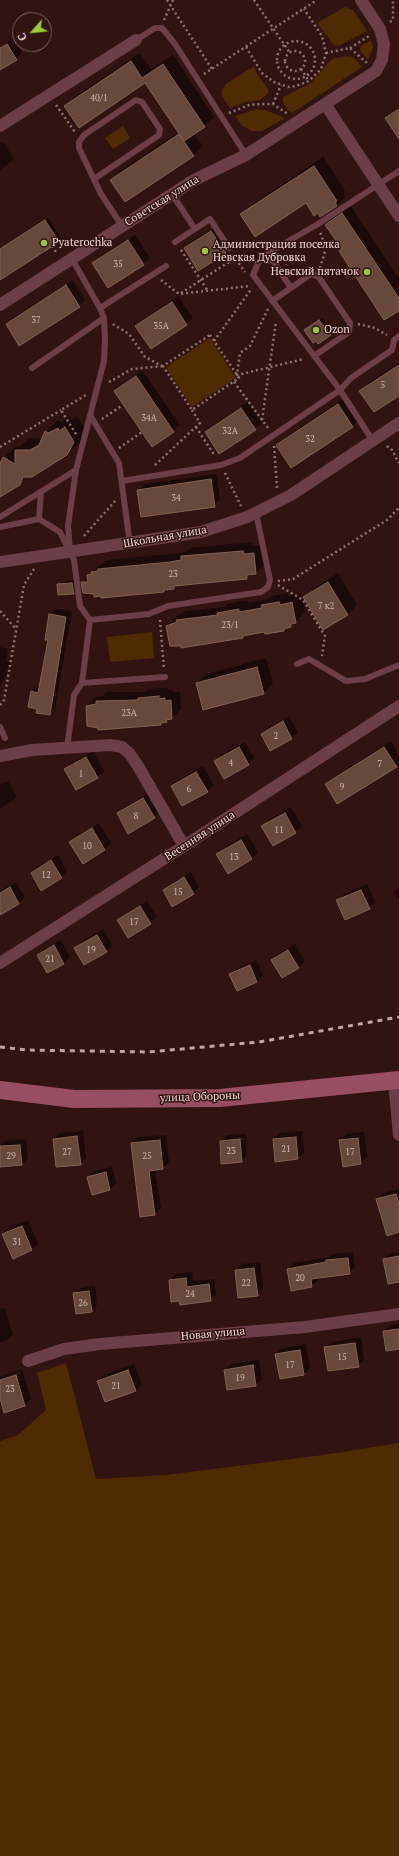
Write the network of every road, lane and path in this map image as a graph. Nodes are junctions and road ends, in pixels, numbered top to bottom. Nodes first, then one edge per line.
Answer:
1 (167, 0) edge
2 (174, 0) edge
3 (254, 0) edge
4 (317, 0) edge
5 (361, 0) edge
6 (393, 0) edge
7 (171, 7) junction
8 (304, 9) junction
9 (388, 23) dead end
10 (162, 28) junction
11 (273, 29) junction
12 (368, 36) dead end
13 (136, 40) joint
14 (284, 45) junction
15 (246, 47) junction
16 (350, 48) junction
17 (290, 53) junction
18 (326, 53) junction
19 (365, 61) dead end
20 (212, 69) junction
21 (301, 70) junction
22 (305, 76) junction
23 (197, 79) junction
24 (309, 81) junction
25 (281, 85) junction
26 (273, 104) junction
27 (325, 104) junction
28 (58, 108) dead end
29 (235, 110) dead end
30 (288, 114) dead end
31 (0, 126) edge
32 (84, 135) junction
33 (246, 155) junction
34 (399, 171) edge
35 (94, 179) junction
36 (378, 185) junction
37 (172, 194) junction
38 (399, 216) edge
39 (318, 224) junction
40 (122, 226) junction
41 (195, 229) junction
42 (175, 242) joint
43 (52, 246) dead end
44 (228, 248) dead end
45 (268, 253) junction
46 (66, 258) junction
47 (166, 266) dead end
48 (153, 274) junction
49 (318, 276) junction
50 (201, 280) junction
51 (291, 288) junction
52 (208, 291) junction
53 (179, 294) junction
54 (271, 304) junction
55 (0, 305) edge
56 (100, 308) junction
57 (276, 317) dead end
58 (104, 318) junction
59 (350, 323) junction
60 (396, 338) edge
61 (214, 341) junction
62 (314, 356) junction
63 (163, 366) junction
64 (32, 368) dead end
65 (269, 368) junction
66 (237, 375) junction
67 (96, 389) junction
68 (340, 390) junction
69 (123, 405) dead end
70 (61, 410) junction
71 (192, 410) junction
72 (90, 415) junction
73 (262, 420) dead end
74 (399, 423) edge
75 (95, 424) junction
76 (142, 432) dead end
77 (373, 441) junction
78 (82, 445) junction
79 (0, 447) edge
80 (113, 452) junction
81 (399, 463) edge
82 (76, 470) junction
83 (142, 478) junction
84 (122, 481) junction
85 (41, 492) junction
86 (124, 492) junction
87 (399, 508) edge
88 (256, 513) junction
89 (0, 517) edge
90 (39, 519) junction
91 (0, 527) edge
92 (130, 544) junction
93 (70, 551) junction
94 (0, 562) edge
95 (36, 567) dead end
96 (270, 580) junction
97 (159, 610) junction
98 (0, 611) edge
99 (90, 620) junction
100 (16, 630) junction
101 (297, 664) dead end
102 (399, 665) edge
103 (321, 667) junction
104 (165, 677) joint
105 (82, 683) junction
106 (0, 705) edge
107 (399, 706) edge
108 (0, 727) edge
109 (5, 738) dead end
110 (67, 748) junction
111 (0, 756) edge
112 (184, 846) junction
113 (0, 963) edge
114 (397, 1081) edge
115 (0, 1090) edge
116 (399, 1135) edge
117 (399, 1314) edge
118 (28, 1361) dead end

1 - 7 path
2 - 7 path
3 - 11 path
4 - 8 path
5 - 27 street, Советская улица
6 - 9 path
7 - 10 path
7 - 20 path
8 - 11 path
8 - 18 path
10 - 13 lane
10 - 23 lane
11 - 14 path
11 - 15 path
12 - 16 path
13 - 31 street
14 - 17 path
14 - 22 path
14 - 22 path
15 - 20 path
15 - 25 path
16 - 18 path
16 - 19 path
17 - 21 path
17 - 21 path
18 - 24 path
20 - 23 path
21 - 22 path
22 - 24 path
23 - 33 lane
24 - 25 path
25 - 26 path
26 - 29 path
26 - 30 path
27 - 33 street, Советская улица
27 - 36 street
28 - 32 path
32 - 35 lane
32 - 35 lane
33 - 37 street, Советская улица
34 - 36 lane
35 - 40 lane
36 - 38 street
36 - 39 lane
37 - 40 street, Советская улица
37 - 41 lane
39 - 45 lane
39 - 49 path
40 - 46 street, Советская улица
41 - 42 lane
41 - 44 lane
42 - 50 path
43 - 46 path
45 - 50 path
45 - 51 lane
45 - 54 lane
46 - 55 street, Советская улица
46 - 56 lane
47 - 48 lane
48 - 53 path
48 - 56 lane
49 - 51 lane
49 - 59 lane
50 - 52 path
50 - 53 path
51 - 54 lane
52 - 53 path
52 - 61 path
54 - 62 lane
54 - 66 path
56 - 58 lane
57 - 65 path
58 - 63 path
58 - 64 lane
58 - 67 lane
59 - 60 path
59 - 62 lane
60 - 68 lane
61 - 63 path
61 - 66 path
62 - 65 path
62 - 68 lane
63 - 67 path
63 - 71 path
65 - 66 path
65 - 73 path
66 - 71 path
67 - 70 path
67 - 72 lane
68 - 77 lane
68 - 83 lane
69 - 75 path
70 - 78 path
70 - 79 path
71 - 83 path
72 - 75 lane
72 - 78 lane
74 - 77 street, Школьная улица
75 - 80 lane
76 - 80 path
77 - 81 path
77 - 88 street, Школьная улица
78 - 82 lane
80 - 84 lane
82 - 85 lane
82 - 93 lane
83 - 84 lane
84 - 86 lane
85 - 89 lane
85 - 90 lane
86 - 92 lane
86 - 93 path
87 - 96 path
88 - 92 street, Школьная улица
88 - 96 lane
90 - 91 lane
90 - 93 lane
92 - 93 street, Школьная улица
93 - 94 street, Школьная улица
93 - 99 lane
95 - 100 path
96 - 97 lane
96 - 103 path
97 - 99 lane
97 - 104 path
98 - 100 path
99 - 105 lane
100 - 106 path
101 - 103 lane
102 - 103 lane
104 - 105 lane
105 - 110 lane
107 - 112 street, Весенняя улица
108 - 109 lane
110 - 111 street
110 - 112 street
112 - 113 street, Весенняя улица
114 - 115 street, улица Обороны
114 - 116 street
117 - 118 street, Новая улица

